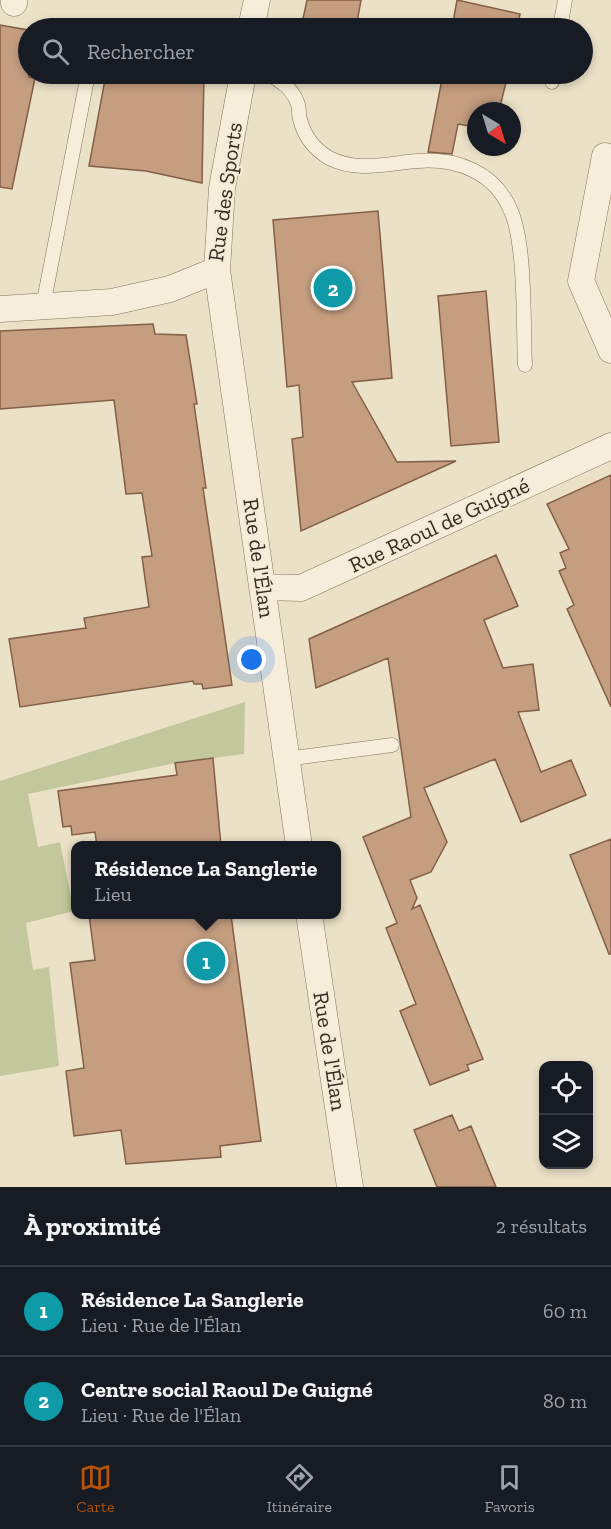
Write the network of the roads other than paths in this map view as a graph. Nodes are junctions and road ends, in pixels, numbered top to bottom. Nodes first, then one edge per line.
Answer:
1 (257, 0) edge
2 (565, 0) edge
3 (253, 18) edge
4 (562, 18) edge
5 (86, 84) edge
6 (241, 84) edge
7 (284, 84) edge
8 (605, 156) dead end
9 (217, 270) junction
10 (44, 306) junction
11 (0, 309) edge
12 (611, 350) edge
13 (525, 365) dead end
14 (611, 446) edge
15 (263, 587) junction
16 (392, 745) dead end
17 (286, 759) junction
18 (298, 841) edge
19 (310, 919) edge
20 (350, 1187) edge

1 - 3 street
2 - 4 lane
5 - 10 lane
6 - 9 street, Rue des Sports
7 - 13 lane
8 - 12 street
9 - 10 street, Rue des Sports
9 - 15 street, Rue de l'Élan
10 - 11 street, Rue des Sports
14 - 15 street, Rue Raoul de Guigné
15 - 17 street, Rue de l'Élan
16 - 17 lane
17 - 18 street, Rue de l'Élan
19 - 20 street, Rue de l'Élan

